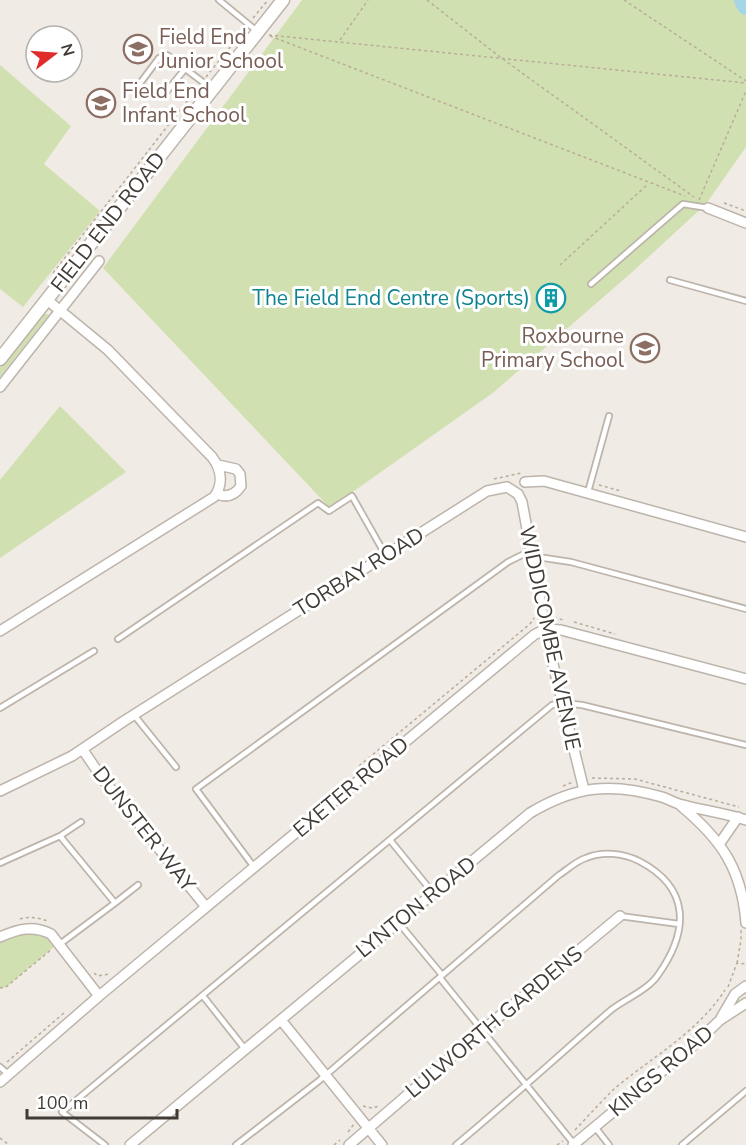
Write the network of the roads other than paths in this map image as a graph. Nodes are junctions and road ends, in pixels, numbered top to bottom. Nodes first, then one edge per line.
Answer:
1 (219, 0) edge
2 (283, 0) edge
3 (254, 28) junction
4 (185, 69) junction
5 (207, 85) junction
6 (138, 86) dead end
7 (162, 97) dead end
8 (708, 208) joint
9 (746, 223) edge
10 (99, 261) dead end
11 (670, 280) dead end
12 (591, 284) dead end
13 (46, 299) junction
14 (746, 302) edge
15 (60, 310) junction
16 (0, 359) edge
17 (0, 387) edge
18 (609, 416) dead end
19 (218, 465) junction
20 (526, 477) joint
21 (589, 488) junction
22 (513, 489) junction
23 (217, 494) junction
24 (746, 537) edge
25 (531, 554) junction
26 (386, 556) junction
27 (746, 609) edge
28 (545, 629) junction
29 (0, 631) edge
30 (118, 639) dead end
31 (94, 651) dead end
32 (746, 678) edge
33 (563, 703) junction
34 (0, 708) edge
35 (134, 715) junction
36 (746, 745) edge
37 (83, 750) junction
38 (176, 767) dead end
39 (1, 789) edge
40 (584, 790) junction
41 (678, 804) junction
42 (742, 819) edge
43 (81, 822) dead end
44 (60, 836) junction
45 (390, 840) junction
46 (720, 843) junction
47 (0, 863) edge
48 (255, 868) junction
49 (138, 885) dead end
50 (433, 893) junction
51 (114, 903) junction
52 (206, 907) junction
53 (620, 916) joint
54 (398, 922) junction
55 (679, 924) junction
56 (743, 927) edge
57 (0, 937) edge
58 (58, 945) junction
59 (441, 977) junction
60 (746, 986) edge
61 (99, 996) junction
62 (203, 996) junction
63 (746, 1003) edge
64 (281, 1020) junction
65 (720, 1020) junction
66 (483, 1029) junction
67 (245, 1049) junction
68 (3, 1070) edge
69 (325, 1075) junction
70 (0, 1082) edge
71 (526, 1087) junction
72 (746, 1091) edge
73 (595, 1127) junction
74 (369, 1129) junction
75 (572, 1142) edge
76 (105, 1145) edge
77 (130, 1145) edge
78 (236, 1145) edge
79 (349, 1145) edge
80 (382, 1145) edge
81 (456, 1145) edge
82 (609, 1145) edge
83 (682, 1145) edge

1 - 3 lane
2 - 3 street, FIELD END ROAD
3 - 5 street, FIELD END ROAD
4 - 5 lane
4 - 6 lane
4 - 7 lane
5 - 13 street, FIELD END ROAD
8 - 9 street
8 - 12 lane
10 - 15 street
11 - 14 lane
13 - 15 street
13 - 16 street, FIELD END ROAD
15 - 17 street
15 - 19 street
18 - 21 lane
19 - 23 street
19 - 23 street
20 - 21 street
20 - 22 lane, TORBAY ROAD
21 - 24 street
22 - 25 street, WIDDICOMBE AVENUE
22 - 26 street, TORBAY ROAD
23 - 29 street
25 - 27 lane
25 - 28 street, WIDDICOMBE AVENUE
25 - 48 lane
26 - 30 lane
26 - 35 street, TORBAY ROAD
28 - 32 street
28 - 33 street, WIDDICOMBE AVENUE
28 - 48 street, EXETER ROAD
31 - 34 lane
33 - 36 lane
33 - 40 street, WIDDICOMBE AVENUE
33 - 45 lane
35 - 37 street, TORBAY ROAD
35 - 38 lane
37 - 39 street, TORBAY ROAD
37 - 52 street, DUNSTER WAY
40 - 41 street, LYNTON ROAD
40 - 50 street, LYNTON ROAD
41 - 42 street, LYNTON ROAD
41 - 46 street
42 - 46 street
43 - 44 lane
44 - 47 lane
44 - 51 lane
45 - 50 lane
45 - 62 lane
46 - 56 street
48 - 52 street, EXETER ROAD
49 - 51 lane
50 - 54 street, LYNTON ROAD
51 - 58 lane
52 - 61 street, EXETER ROAD
53 - 55 lane
53 - 66 street, LULWORTH GARDENS
54 - 59 lane
54 - 64 street, LYNTON ROAD
55 - 59 lane
55 - 71 lane
57 - 58 street
58 - 61 street
59 - 66 lane
59 - 69 lane
60 - 65 street, KINGS ROAD
61 - 68 street, EXETER ROAD
62 - 67 lane
62 - 76 lane
63 - 65 street, KINGS ROAD
64 - 67 street, LYNTON ROAD
64 - 69 street
65 - 73 street, KINGS ROAD
66 - 71 lane
66 - 74 street, LULWORTH GARDENS
67 - 77 street, LYNTON ROAD
68 - 70 street, EXETER ROAD
69 - 74 street
69 - 78 lane
71 - 75 lane
71 - 81 lane
72 - 83 lane
73 - 75 street, KINGS ROAD
73 - 82 lane
74 - 79 street, LULWORTH GARDENS
74 - 80 street

